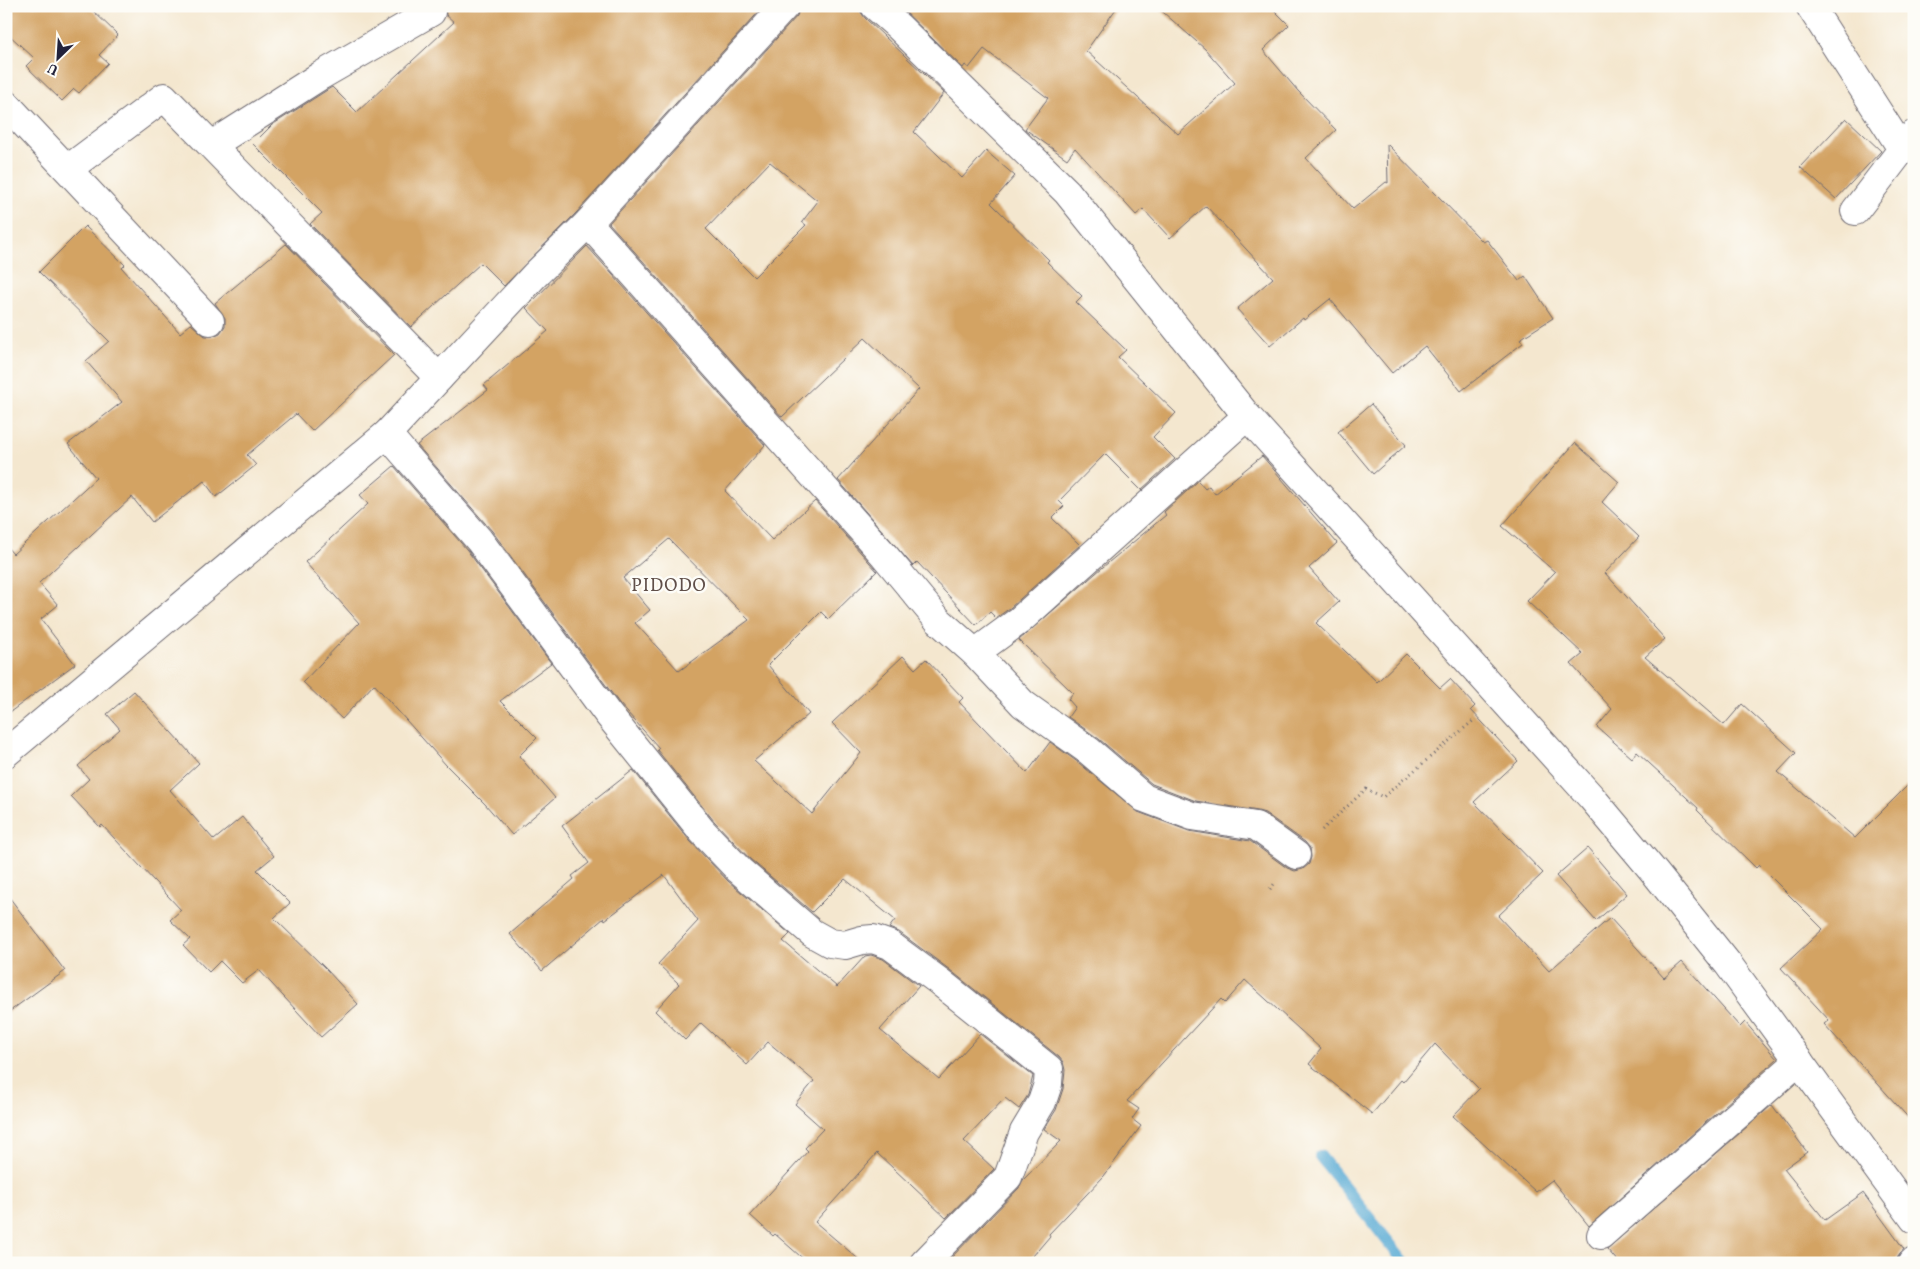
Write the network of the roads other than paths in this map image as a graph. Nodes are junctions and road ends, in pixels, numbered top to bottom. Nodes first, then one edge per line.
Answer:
1 (426, 6) edge
2 (785, 6) edge
3 (875, 6) edge
4 (1810, 6) edge
5 (6, 104) edge
6 (1908, 142) edge
7 (212, 145) junction
8 (68, 169) junction
9 (1855, 211) dead end
10 (588, 223) junction
11 (210, 321) dead end
12 (439, 378) junction
13 (1247, 416) junction
14 (387, 434) junction
15 (975, 653) junction
16 (9, 745) edge
17 (1296, 855) road end
18 (1799, 1061) junction
19 (1914, 1219) edge
20 (1601, 1235) dead end
21 (924, 1263) edge

1 - 7 street
2 - 10 street
3 - 13 street
4 - 6 street
5 - 8 street
6 - 9 street
7 - 8 street
7 - 12 street
8 - 11 street
10 - 12 street
10 - 15 street
12 - 14 street
13 - 15 street
13 - 18 street
14 - 16 street
14 - 21 street
15 - 17 street
18 - 19 street
18 - 20 street

